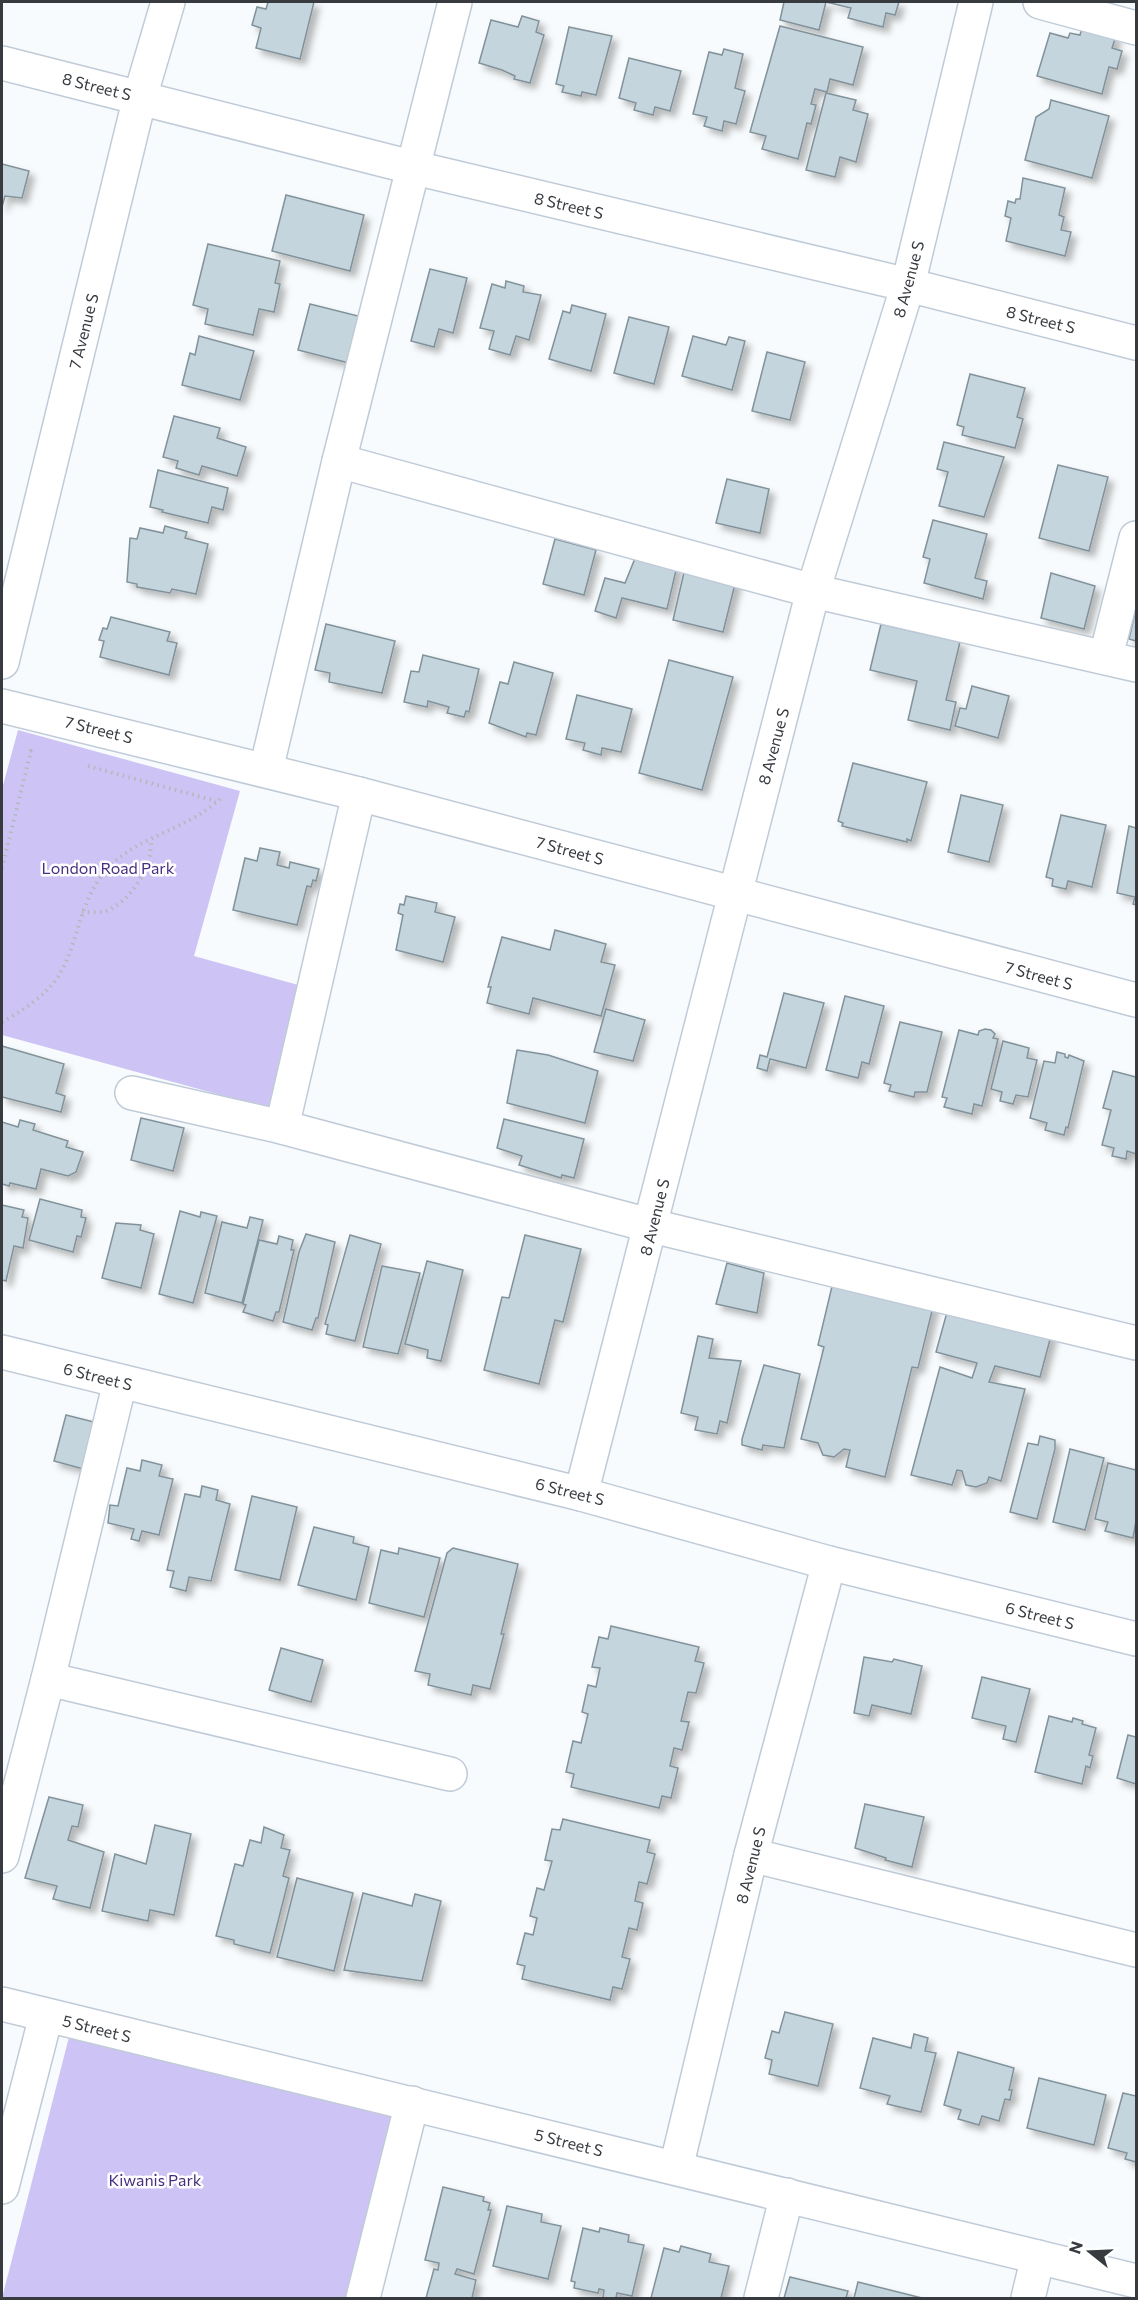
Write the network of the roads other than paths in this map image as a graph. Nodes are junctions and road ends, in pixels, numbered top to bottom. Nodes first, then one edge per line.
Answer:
1 (168, 2) edge
2 (455, 2) edge
3 (976, 2) edge
4 (1040, 2) edge
5 (1137, 28) edge
6 (2, 63) edge
7 (140, 97) junction
8 (411, 167) junction
9 (908, 285) junction
10 (1137, 343) edge
11 (339, 461) junction
12 (1137, 538) edge
13 (813, 591) junction
14 (1121, 661) edge
15 (2, 662) edge
16 (2, 706) edge
17 (251, 766) junction
18 (359, 794) junction
19 (734, 894) junction
20 (1137, 1000) edge
21 (132, 1093) dead end
22 (282, 1127) junction
23 (652, 1226) junction
24 (1137, 1343) edge
25 (2, 1352) edge
26 (120, 1382) junction
27 (581, 1494) junction
28 (829, 1563) junction
29 (1137, 1639) edge
30 (48, 1678) junction
31 (450, 1774) dead end
32 (751, 1855) junction
33 (2, 1856) edge
34 (1137, 1950) edge
35 (2, 2004) edge
36 (46, 2016) junction
37 (412, 2103) junction
38 (676, 2168) junction
39 (2, 2187) edge
40 (788, 2196) junction
41 (1038, 2257) junction
42 (1137, 2281) edge
43 (363, 2298) edge
44 (761, 2298) edge
45 (1028, 2298) edge

1 - 7 street, 7 Avenue S
2 - 8 street
3 - 9 street, 8 Avenue S
4 - 5 street
6 - 7 street, 8 Street S
7 - 8 street, 8 Street S
7 - 15 street, 7 Avenue S
8 - 9 street, 8 Street S
8 - 11 street
9 - 10 street, 8 Street S
9 - 13 street, 8 Avenue S
11 - 13 street
11 - 17 street
12 - 14 street
13 - 14 street
13 - 19 street, 8 Avenue S
16 - 17 street, 7 Street S
17 - 18 street, 7 Street S
18 - 19 street, 7 Street S
18 - 22 street
19 - 20 street, 7 Street S
19 - 23 street, 8 Avenue S
21 - 22 street
22 - 23 street
23 - 24 street
23 - 27 street, 8 Avenue S
25 - 26 street, 6 Street S
26 - 27 street, 6 Street S
26 - 30 street
27 - 28 street, 6 Street S
28 - 29 street, 6 Street S
28 - 32 street, 8 Avenue S
30 - 31 street
30 - 33 street
32 - 34 street
32 - 38 street, 8 Avenue S
35 - 36 street, 5 Street S
36 - 37 street, 5 Street S
36 - 39 street
37 - 38 street, 5 Street S
37 - 43 street
38 - 40 street, 5 Street S
40 - 41 street, 5 Street S
40 - 44 street
41 - 42 street, 5 Street S
41 - 45 street

